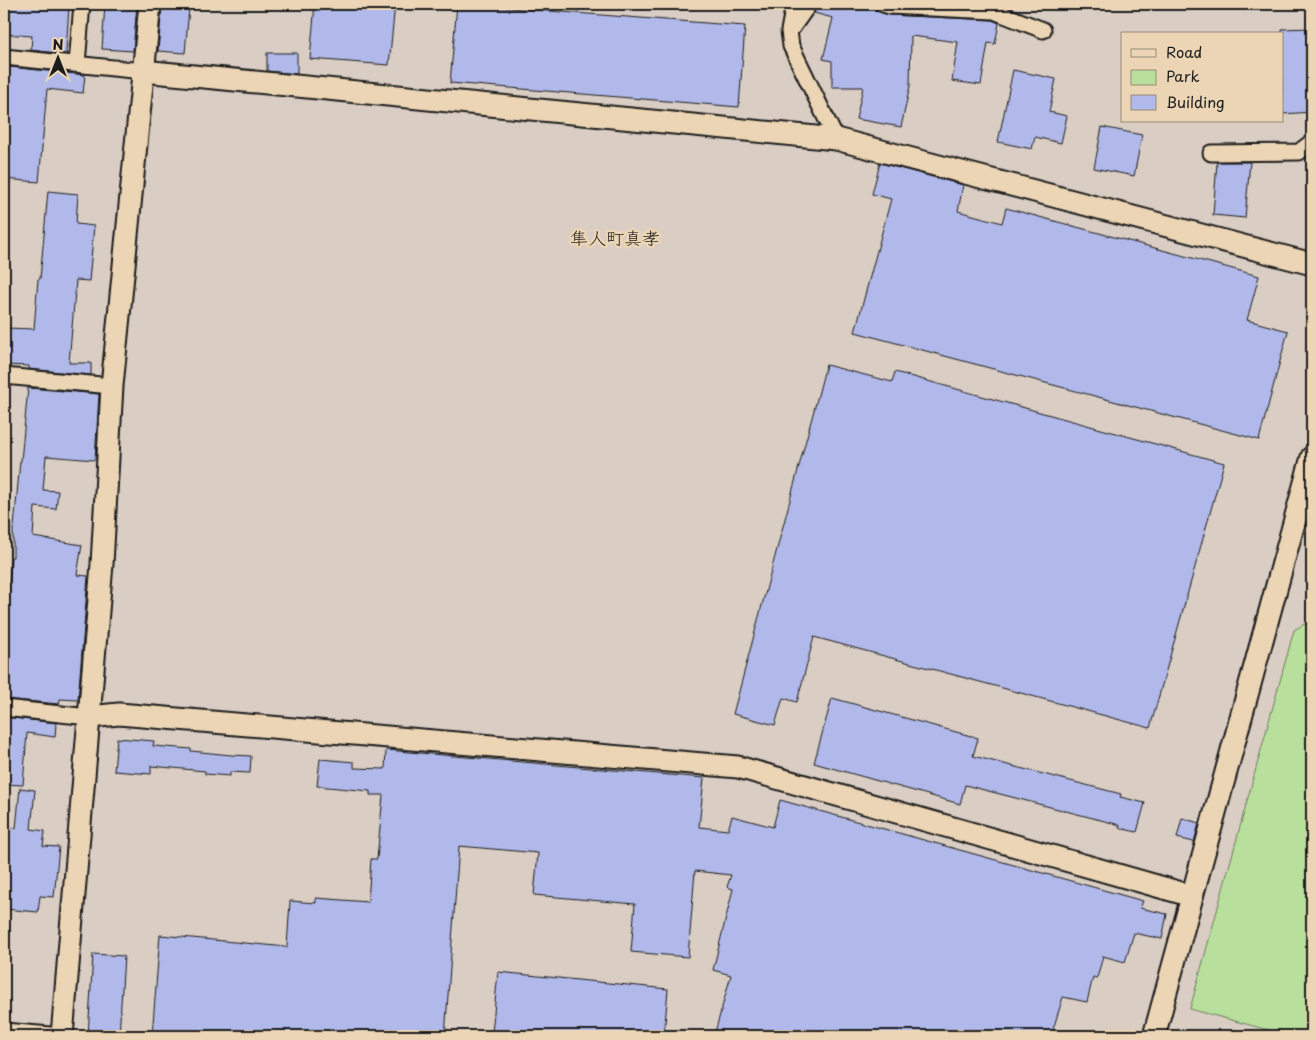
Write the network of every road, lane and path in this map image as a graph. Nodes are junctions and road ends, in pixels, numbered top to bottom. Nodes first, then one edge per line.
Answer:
1 (82, 4) edge
2 (150, 4) edge
3 (794, 4) edge
4 (809, 4) edge
5 (882, 4) edge
6 (1043, 30) dead end
7 (790, 31) junction
8 (4, 57) edge
9 (76, 64) junction
10 (143, 71) junction
11 (836, 139) junction
12 (1312, 142) edge
13 (1211, 153) dead end
14 (1312, 264) edge
15 (4, 376) edge
16 (112, 386) junction
17 (1312, 457) edge
18 (4, 708) edge
19 (89, 717) junction
20 (1192, 896) junction
21 (4, 1031) edge
22 (62, 1036) edge
23 (1154, 1036) edge

1 - 9 street
2 - 10 street
3 - 7 street
4 - 7 street
5 - 6 street
7 - 11 street
8 - 9 street
9 - 10 street
10 - 11 street
10 - 16 street
11 - 14 street
12 - 13 street
15 - 16 street
16 - 19 street
17 - 20 street
18 - 19 street
19 - 20 street
19 - 22 street
20 - 23 street
21 - 22 street

